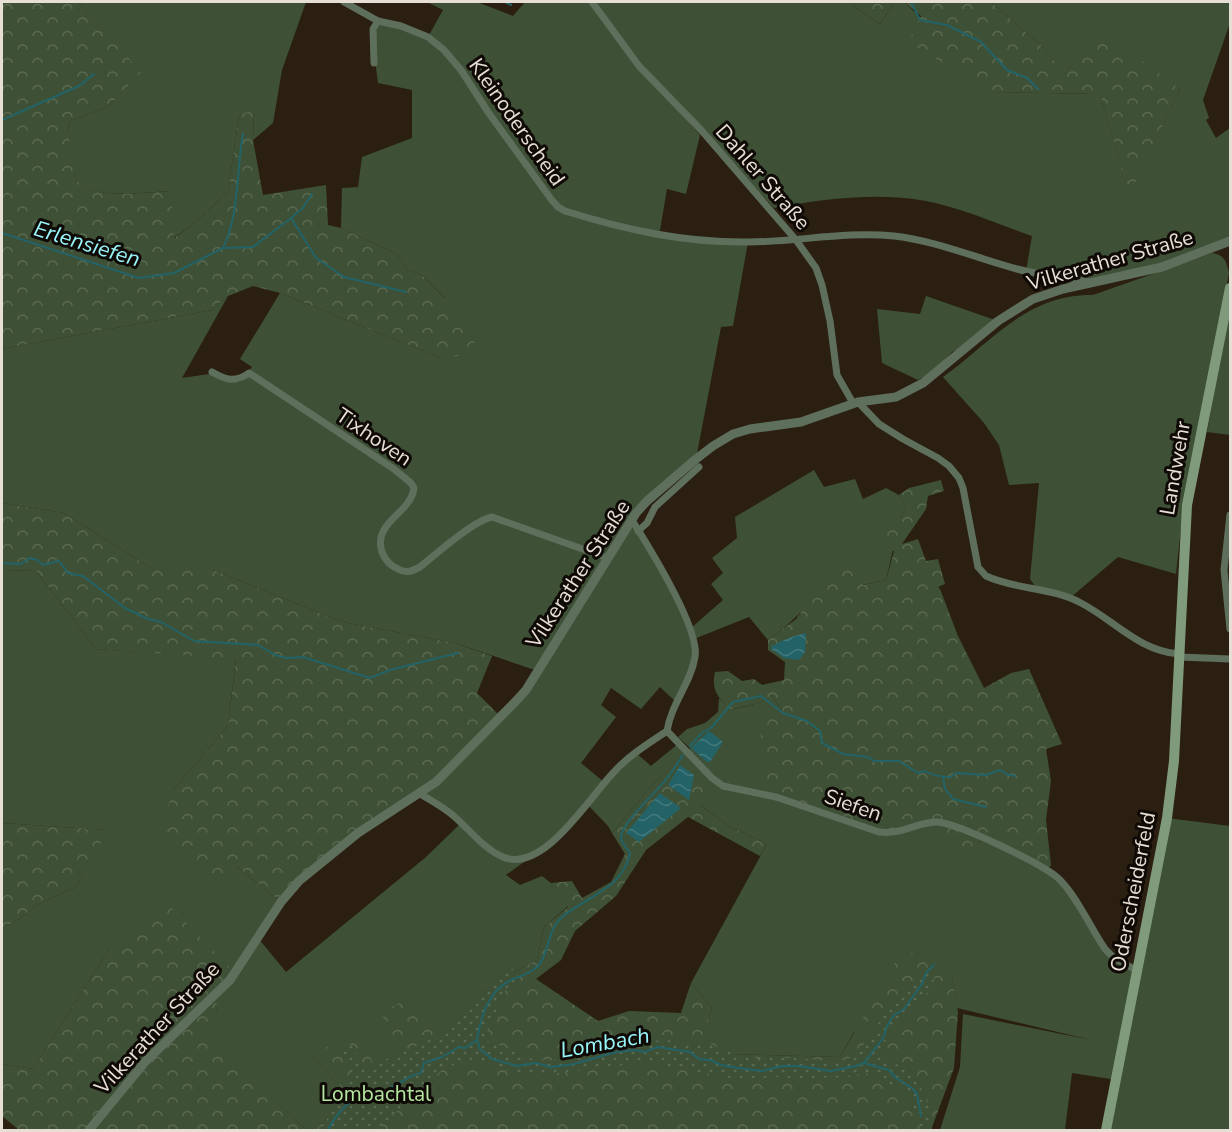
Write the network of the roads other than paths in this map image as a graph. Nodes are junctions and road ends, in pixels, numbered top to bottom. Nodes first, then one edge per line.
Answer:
1 (344, 2) edge
2 (592, 2) edge
3 (378, 21) junction
4 (374, 63) dead end
5 (796, 240) junction
6 (1230, 241) edge
7 (1094, 283) junction
8 (1230, 288) edge
9 (212, 372) dead end
10 (856, 403) junction
11 (698, 471) dead end
12 (1230, 515) edge
13 (632, 520) junction
14 (638, 531) junction
15 (608, 558) junction
16 (1230, 629) edge
17 (1179, 656) junction
18 (1230, 658) edge
19 (667, 731) junction
20 (419, 793) junction
21 (1138, 971) junction
22 (89, 1131) edge
23 (1106, 1131) edge

1 - 3 street, Kleinoderscheid
2 - 5 street, Dahler Straße
3 - 4 street
3 - 5 street, Kleinoderscheid
5 - 7 street, Kleinoderscheid
5 - 10 street, Dahler Straße
6 - 7 street, Vilkerather Straße
7 - 10 street, Vilkerather Straße
8 - 17 main road, Landwehr
9 - 15 street, Tixhoven
10 - 13 street, Vilkerather Straße
10 - 17 street, Dahler Straße
11 - 14 street
12 - 16 street
13 - 14 street
13 - 15 street, Vilkerather Straße
14 - 19 street
15 - 20 street, Vilkerather Straße
17 - 18 street, Dahler Straße
17 - 21 main road, Oderscheiderfeld
19 - 20 street
19 - 21 street, Siefen
20 - 22 street, Vilkerather Straße
21 - 23 main road, Oderscheiderfeld

